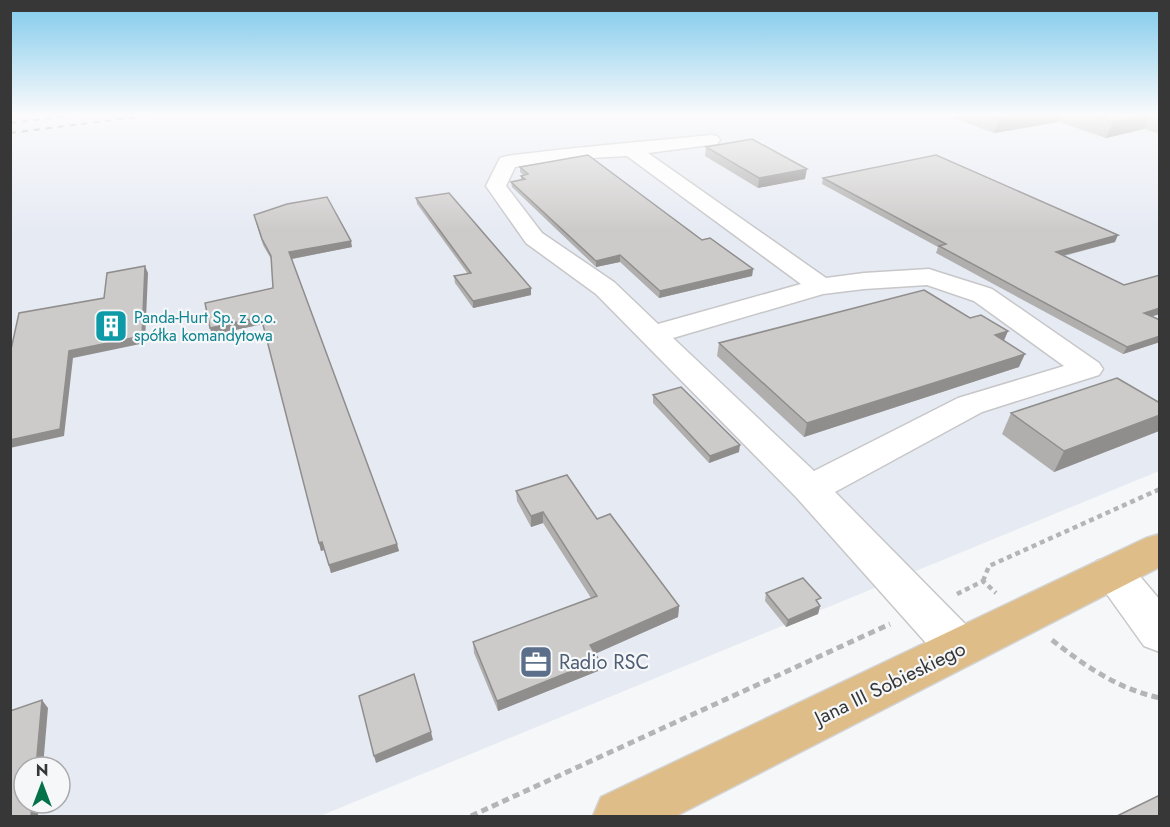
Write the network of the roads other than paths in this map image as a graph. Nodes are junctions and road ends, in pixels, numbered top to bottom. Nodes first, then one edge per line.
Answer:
1 (576, 153) edge
2 (635, 153) edge
3 (820, 287) junction
4 (651, 335) junction
5 (810, 489) junction
6 (1160, 549) edge
7 (1112, 572) junction
8 (1160, 633) edge
9 (959, 648) junction
10 (620, 816) edge

1 - 4 lane
2 - 3 lane
3 - 4 lane
3 - 5 lane
4 - 5 lane
5 - 9 lane
6 - 7 main road, Jana III Sobieskiego
7 - 8 lane
7 - 9 main road, Jana III Sobieskiego
9 - 10 main road, Jana III Sobieskiego

